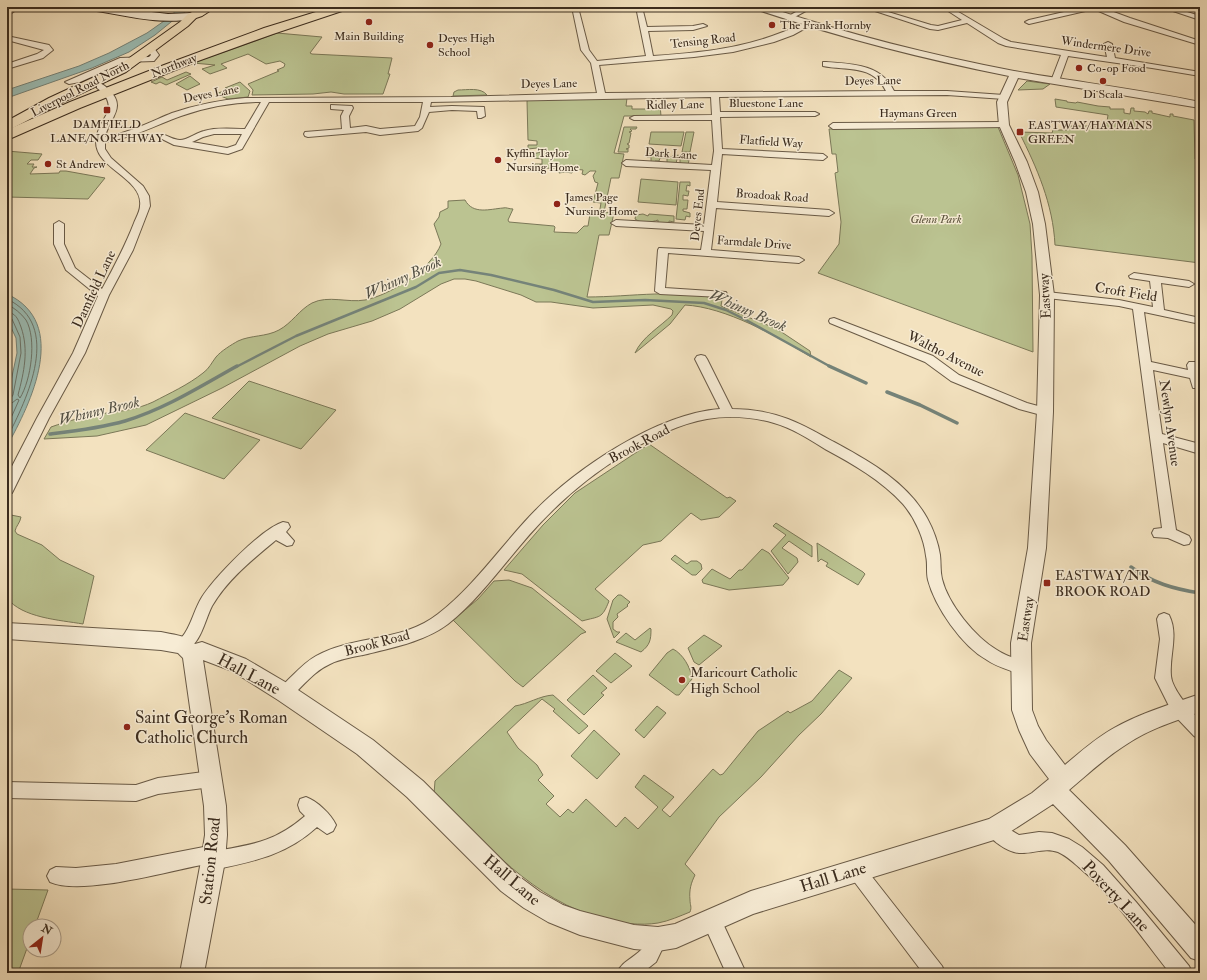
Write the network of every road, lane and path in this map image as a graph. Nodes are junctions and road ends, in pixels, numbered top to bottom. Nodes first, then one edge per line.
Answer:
1 (18, 7) edge
2 (95, 7) edge
3 (210, 7) edge
4 (320, 7) edge
5 (344, 7) edge
6 (575, 7) edge
7 (639, 7) edge
8 (758, 7) edge
9 (810, 7) edge
10 (955, 7) edge
11 (1094, 7) edge
12 (1164, 7) edge
13 (946, 8) edge
14 (875, 10) edge
15 (164, 11) edge
16 (7, 14) edge
17 (192, 16) junction
18 (789, 18) junction
19 (1200, 18) edge
20 (968, 21) junction
21 (1029, 22) dead end
22 (809, 24) junction
23 (703, 26) dead end
24 (644, 29) junction
25 (7, 38) edge
26 (1108, 44) dead end
27 (1200, 44) edge
28 (1065, 54) junction
29 (650, 58) junction
30 (137, 59) junction
31 (1112, 60) junction
32 (595, 63) junction
33 (826, 64) dead end
34 (7, 67) edge
35 (1015, 74) junction
36 (1200, 74) edge
37 (1055, 80) junction
38 (69, 82) dead end
39 (99, 91) junction
40 (891, 94) junction
41 (715, 95) junction
42 (601, 96) junction
43 (1004, 97) junction
44 (427, 99) junction
45 (266, 100) junction
46 (1200, 105) edge
47 (308, 108) dead end
48 (425, 110) junction
49 (815, 114) dead end
50 (482, 116) dead end
51 (716, 116) junction
52 (634, 118) dead end
53 (1004, 125) junction
54 (833, 126) dead end
55 (7, 128) edge
56 (247, 132) junction
57 (346, 132) junction
58 (308, 134) dead end
59 (7, 136) edge
60 (162, 137) dead end
61 (100, 140) junction
62 (184, 143) junction
63 (718, 151) junction
64 (823, 158) dead end
65 (626, 163) dead end
66 (716, 168) junction
67 (712, 204) junction
68 (829, 212) dead end
69 (616, 223) dead end
70 (59, 224) dead end
71 (710, 228) junction
72 (706, 252) junction
73 (799, 260) dead end
74 (1134, 276) dead end
75 (1155, 279) junction
76 (1189, 284) dead end
77 (722, 294) dead end
78 (104, 295) junction
79 (1047, 295) junction
80 (1138, 307) junction
81 (1159, 311) junction
82 (834, 321) dead end
83 (1200, 321) edge
84 (700, 359) dead end
85 (1147, 365) junction
86 (1195, 375) dead end
87 (1045, 412) junction
88 (728, 413) junction
89 (1158, 437) junction
90 (1200, 450) edge
91 (7, 489) edge
92 (282, 533) dead end
93 (1184, 540) dead end
94 (1164, 619) dead end
95 (7, 631) edge
96 (188, 649) junction
97 (1022, 668) junction
98 (285, 693) junction
99 (1200, 703) edge
100 (1179, 709) junction
101 (1200, 731) edge
102 (211, 779) junction
103 (1058, 785) junction
104 (7, 790) edge
105 (316, 815) dead end
106 (994, 829) junction
107 (213, 858) junction
108 (856, 870) junction
109 (56, 876) dead end
110 (711, 920) junction
111 (658, 939) junction
112 (1200, 949) edge
113 (192, 973) edge
114 (627, 973) edge
115 (736, 973) edge
116 (935, 973) edge
117 (1182, 973) edge

1 - 16 street
2 - 15 main road
3 - 17 main road, Liverpool Road North
4 - 39 highway, Northway
5 - 39 highway, Northway
6 - 32 street
7 - 24 street
8 - 18 street
9 - 18 street
10 - 13 street
11 - 21 street
11 - 27 street
12 - 19 street
13 - 20 street, Windermere Drive
14 - 20 street
15 - 17 main road
17 - 30 main road, Liverpool Road North
18 - 22 street
20 - 28 street, Windermere Drive
22 - 29 street, Tensing Road
22 - 35 street
23 - 24 street
24 - 29 street
25 - 34 street
26 - 31 street
28 - 31 street, Windermere Drive
28 - 37 street
29 - 32 street, Tensing Road
30 - 38 street
30 - 55 main road, Liverpool Road North
31 - 36 street, Windermere Drive
32 - 42 street
33 - 40 street
35 - 37 street
35 - 43 street, Eastway
37 - 46 street
39 - 55 highway, Northway
39 - 59 highway, Northway
39 - 61 street
40 - 41 street, Deyes Lane
40 - 43 street, Deyes Lane
41 - 42 street, Deyes Lane
41 - 51 street, Deyes End
42 - 44 street, Deyes Lane
43 - 53 street, Eastway
44 - 45 street, Deyes Lane
44 - 48 street
45 - 56 street
45 - 61 street, Deyes Lane
47 - 57 street
48 - 50 street
48 - 57 street
49 - 51 street, Bluestone Lane
51 - 52 street, Ridley Lane
51 - 63 street, Deyes End
53 - 54 street, Haymans Green
53 - 79 street, Eastway
56 - 62 street
56 - 62 street
57 - 58 street
60 - 62 street
61 - 78 street, Damfield Lane
63 - 64 street, Flatfield Way
63 - 66 street, Deyes End
65 - 66 street, Dark Lane
66 - 67 street, Deyes End
67 - 68 street, Broadoak Road
67 - 71 street, Deyes End
69 - 71 street
70 - 78 street
71 - 72 street, Deyes End
72 - 73 street, Farmdale Drive
72 - 77 street, Deyes End
74 - 75 street
75 - 76 street
75 - 81 street
78 - 91 street, Damfield Lane
79 - 80 street, Croft Field
79 - 87 street, Eastway
80 - 81 street, Croft Field
80 - 85 street, Newlyn Avenue
81 - 83 street, Croft Field
82 - 87 street, Waltho Avenue
84 - 88 street
85 - 86 street
85 - 89 street, Newlyn Avenue
87 - 97 street, Eastway
88 - 97 street, Brook Road
88 - 98 street, Brook Road
89 - 90 street
89 - 93 street, Newlyn Avenue
92 - 96 street
94 - 100 street
95 - 96 street, Hall Lane
96 - 98 street, Hall Lane
96 - 102 street, Station Road
97 - 103 street, Eastway
98 - 111 street, Hall Lane
99 - 100 street, Hall Lane
100 - 101 street
100 - 103 street, Hall Lane
102 - 104 street
102 - 107 street, Station Road
103 - 106 street, Hall Lane
103 - 112 street, Poverty Lane
105 - 107 street
106 - 108 street, Hall Lane
106 - 117 street, Poverty Lane
107 - 109 street
107 - 113 street, Station Road
108 - 110 street, Hall Lane
108 - 116 street
110 - 111 street, Hall Lane
110 - 115 street
111 - 114 street

